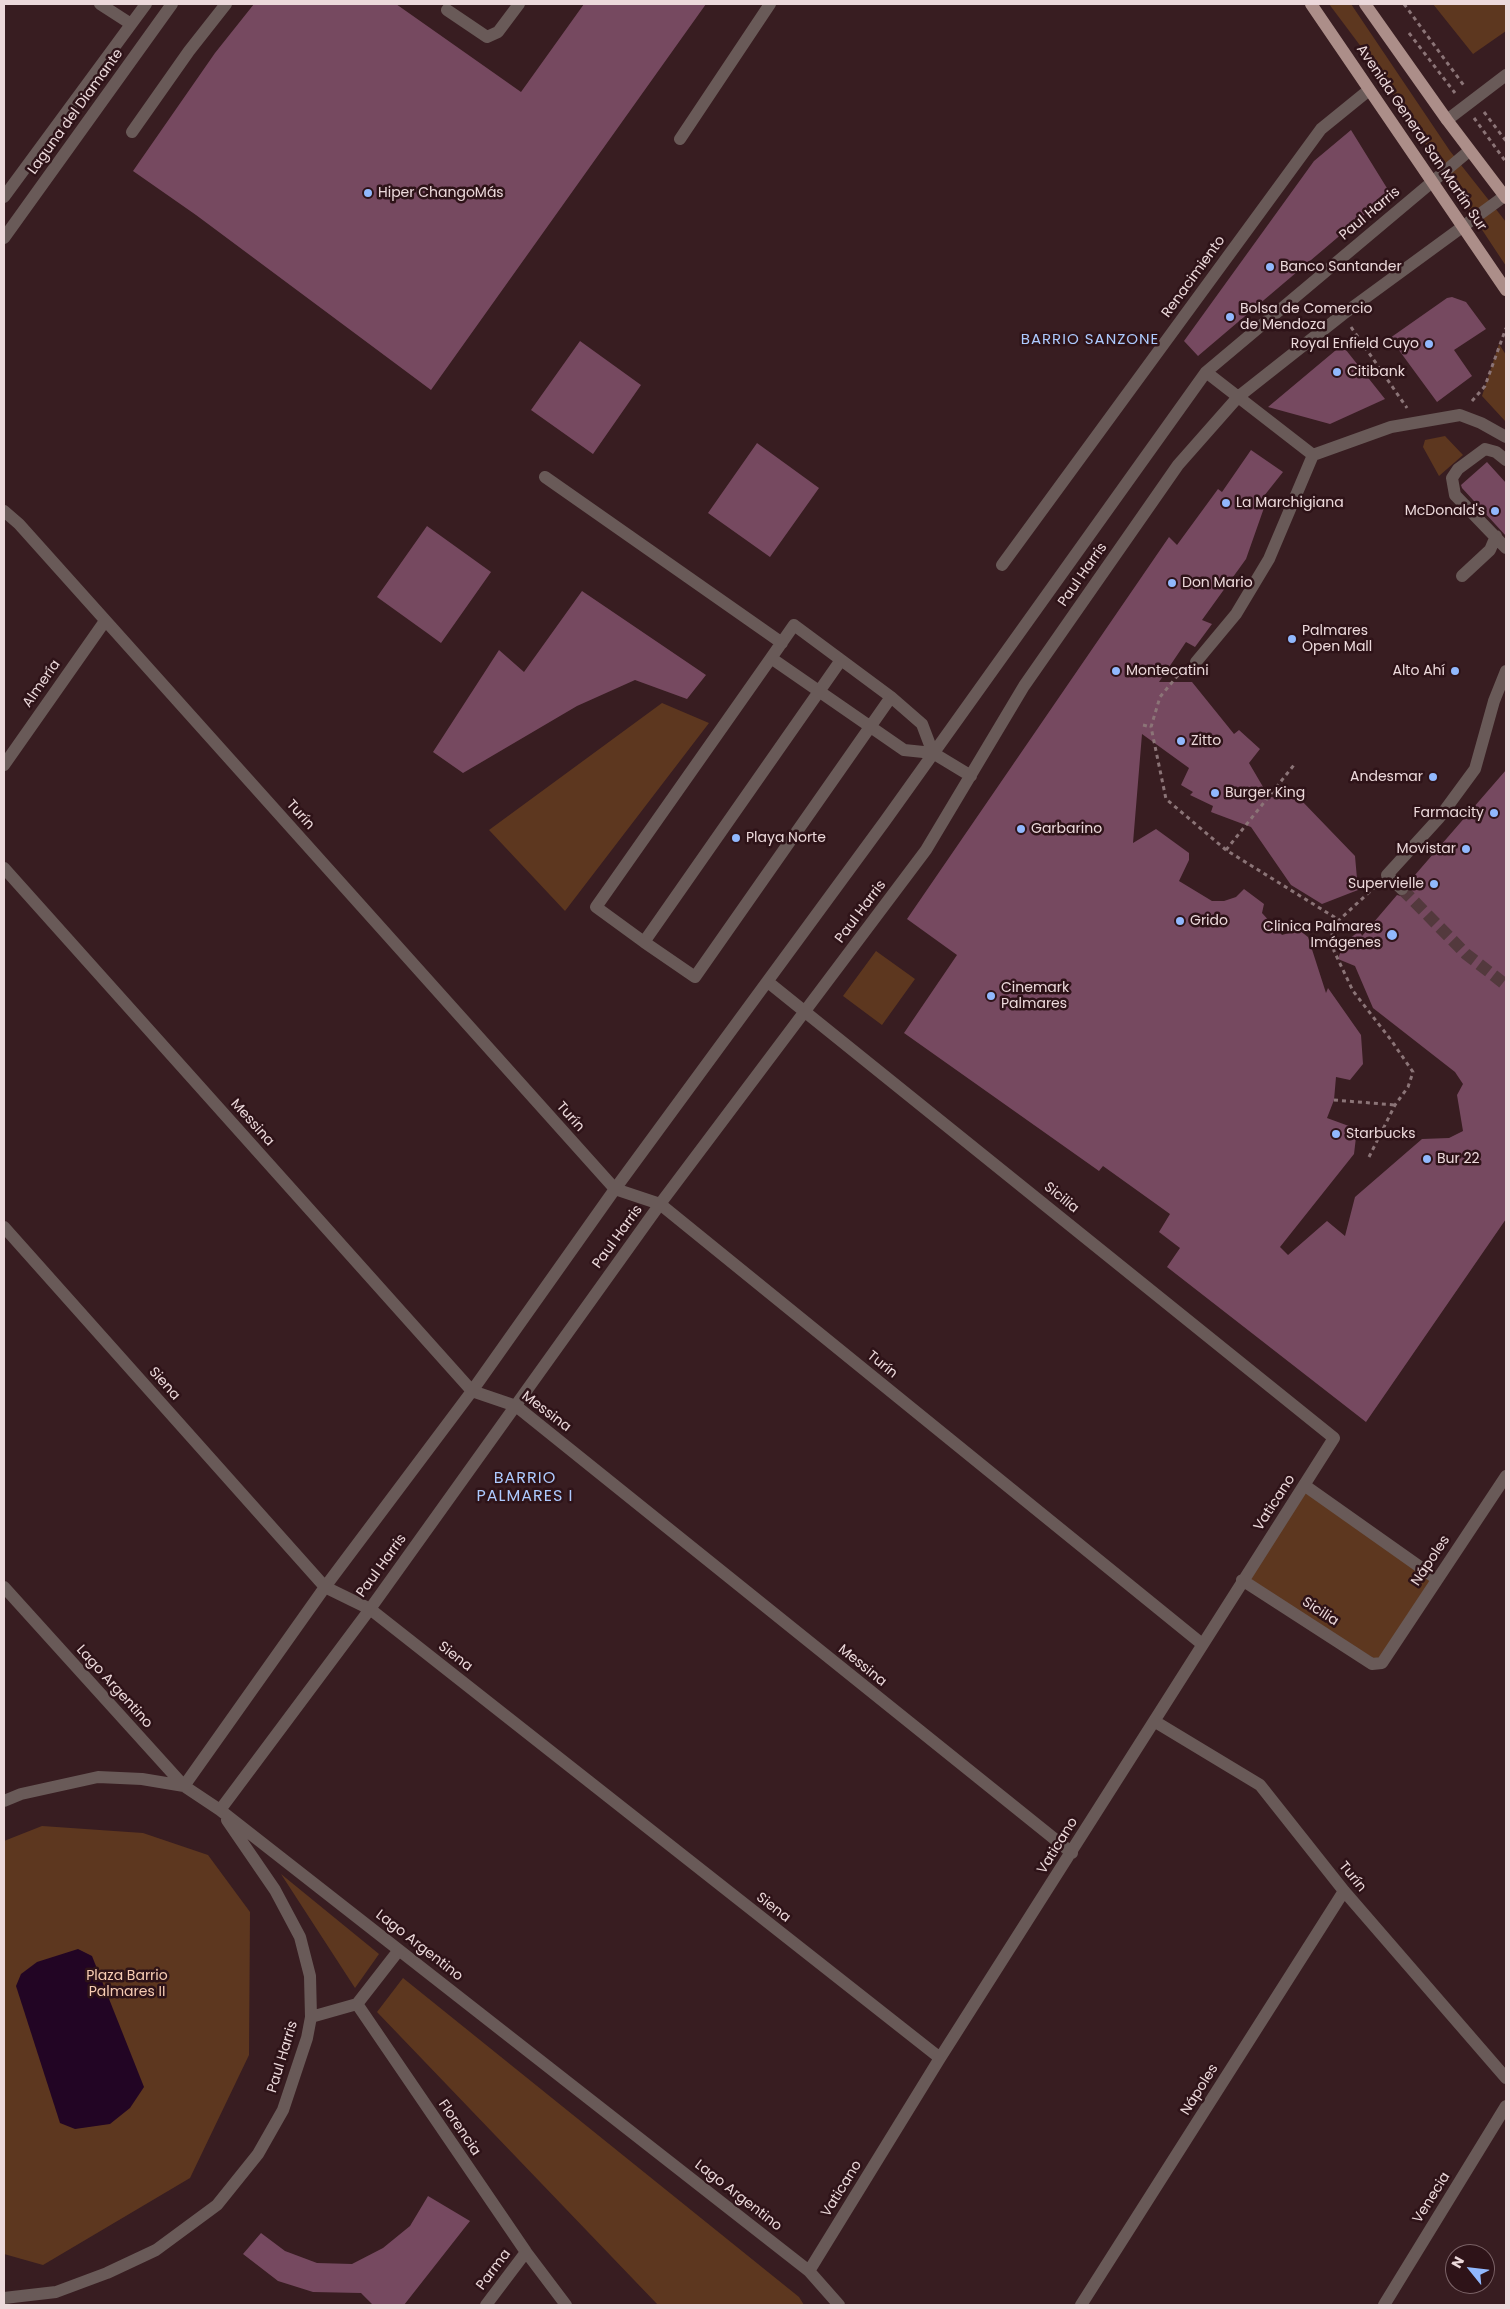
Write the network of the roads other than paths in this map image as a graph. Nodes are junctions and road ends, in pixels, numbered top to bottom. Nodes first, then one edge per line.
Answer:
1 (100, 4) edge
2 (146, 4) edge
3 (172, 4) edge
4 (226, 4) edge
5 (519, 4) edge
6 (770, 4) edge
7 (1311, 4) edge
8 (1366, 4) edge
9 (445, 6) edge
10 (131, 24) junction
11 (1506, 75) edge
12 (1369, 90) junction
13 (1447, 120) junction
14 (132, 132) dead end
15 (680, 139) dead end
16 (1470, 151) junction
17 (1431, 182) junction
18 (4, 197) edge
19 (1506, 197) edge
20 (1464, 228) junction
21 (4, 238) edge
22 (1506, 290) edge
23 (1206, 372) junction
24 (1238, 397) junction
25 (1506, 437) edge
26 (1313, 455) junction
27 (1506, 460) edge
28 (546, 477) dead end
29 (4, 511) edge
30 (1496, 536) junction
31 (1506, 548) edge
32 (1002, 566) dead end
33 (1462, 576) dead end
34 (105, 621) junction
35 (782, 643) junction
36 (771, 658) junction
37 (841, 660) junction
38 (1196, 662) road end
39 (1506, 671) edge
40 (821, 691) junction
41 (891, 697) junction
42 (871, 726) junction
43 (934, 753) junction
44 (4, 764) edge
45 (971, 776) junction
46 (4, 868) edge
47 (1402, 889) tunnel mouth
48 (644, 942) junction
49 (768, 982) junction
50 (805, 1011) junction
51 (615, 1189) junction
52 (660, 1204) junction
53 (4, 1227) edge
54 (472, 1391) junction
55 (516, 1406) junction
56 (1334, 1438) joint
57 (1506, 1476) edge
58 (1304, 1485) junction
59 (1437, 1578) junction
60 (1242, 1580) junction
61 (4, 1587) edge
62 (325, 1587) junction
63 (370, 1609) junction
64 (1202, 1644) junction
65 (1382, 1663) joint
66 (1154, 1721) junction
67 (184, 1786) junction
68 (4, 1802) edge
69 (220, 1810) junction
70 (1072, 1853) junction
71 (1344, 1891) junction
72 (400, 1950) junction
73 (357, 2004) junction
74 (311, 2017) junction
75 (940, 2058) junction
76 (1506, 2078) edge
77 (1506, 2106) edge
78 (526, 2252) junction
79 (809, 2271) junction
80 (4, 2298) edge
81 (486, 2305) edge
82 (566, 2305) edge
83 (839, 2305) edge
84 (1081, 2305) edge
85 (1384, 2305) edge

1 - 10 street
2 - 10 street, Laguna del Diamante
3 - 21 street, Laguna del Diamante
4 - 14 street
5 - 9 street
6 - 15 street
7 - 12 main road, Avenida General San Martín Sur
8 - 13 main road
10 - 18 street, Laguna del Diamante
11 - 13 street
12 - 17 main road, Avenida General San Martín Sur
12 - 32 street, Renacimiento
13 - 16 main road
16 - 17 street, Paul Harris
16 - 19 main road
17 - 20 main road, Avenida General San Martín Sur
17 - 23 street, Paul Harris
19 - 20 street, Paul Harris
20 - 22 main road, Avenida General San Martín Sur
20 - 24 street, Paul Harris
23 - 24 street
23 - 43 street, Paul Harris
24 - 26 street
24 - 45 street, Paul Harris
25 - 26 street
26 - 38 street
27 - 30 street
28 - 35 street
29 - 34 street, Turín
30 - 31 street
30 - 33 street
34 - 44 street, Almería
34 - 51 street, Turín
35 - 36 street
35 - 37 street
36 - 40 street
36 - 48 street
37 - 40 street
37 - 41 street
39 - 47 street
40 - 42 street
40 - 48 street
41 - 42 street
41 - 43 street
42 - 43 street
42 - 48 street
43 - 45 street
43 - 49 street, Paul Harris
45 - 50 street, Paul Harris
46 - 54 street, Messina
49 - 50 street, Sicilia
49 - 51 street, Paul Harris
50 - 52 street, Paul Harris
50 - 56 street, Sicilia
51 - 52 street, Turín
51 - 54 street, Paul Harris
52 - 55 street, Paul Harris
52 - 64 street, Turín
53 - 62 street, Siena
54 - 55 street, Messina
54 - 62 street, Paul Harris
55 - 63 street, Paul Harris
55 - 70 street, Messina
56 - 58 street, Vaticano
57 - 59 street, Nápoles
58 - 59 street
58 - 60 street, Vaticano
59 - 65 street, Nápoles
60 - 64 street, Vaticano
60 - 65 street, Sicilia
61 - 67 street, Lago Argentino
62 - 63 street, Siena
62 - 67 street, Paul Harris
63 - 69 street, Paul Harris
63 - 75 street, Siena
64 - 66 street, Vaticano
66 - 70 street, Vaticano
66 - 71 street, Turín
67 - 68 street
67 - 69 street, Lago Argentino
69 - 72 street, Lago Argentino
69 - 74 street, Paul Harris
70 - 75 street, Vaticano
71 - 76 street, Turín
71 - 84 street, Nápoles
72 - 73 street
72 - 79 street, Lago Argentino
73 - 74 street
73 - 78 street, Florencia
74 - 80 street, Paul Harris
75 - 79 street, Vaticano
77 - 85 street, Venecia
78 - 81 street, Parma
78 - 82 street, Florencia
79 - 83 street, Lago Argentino

